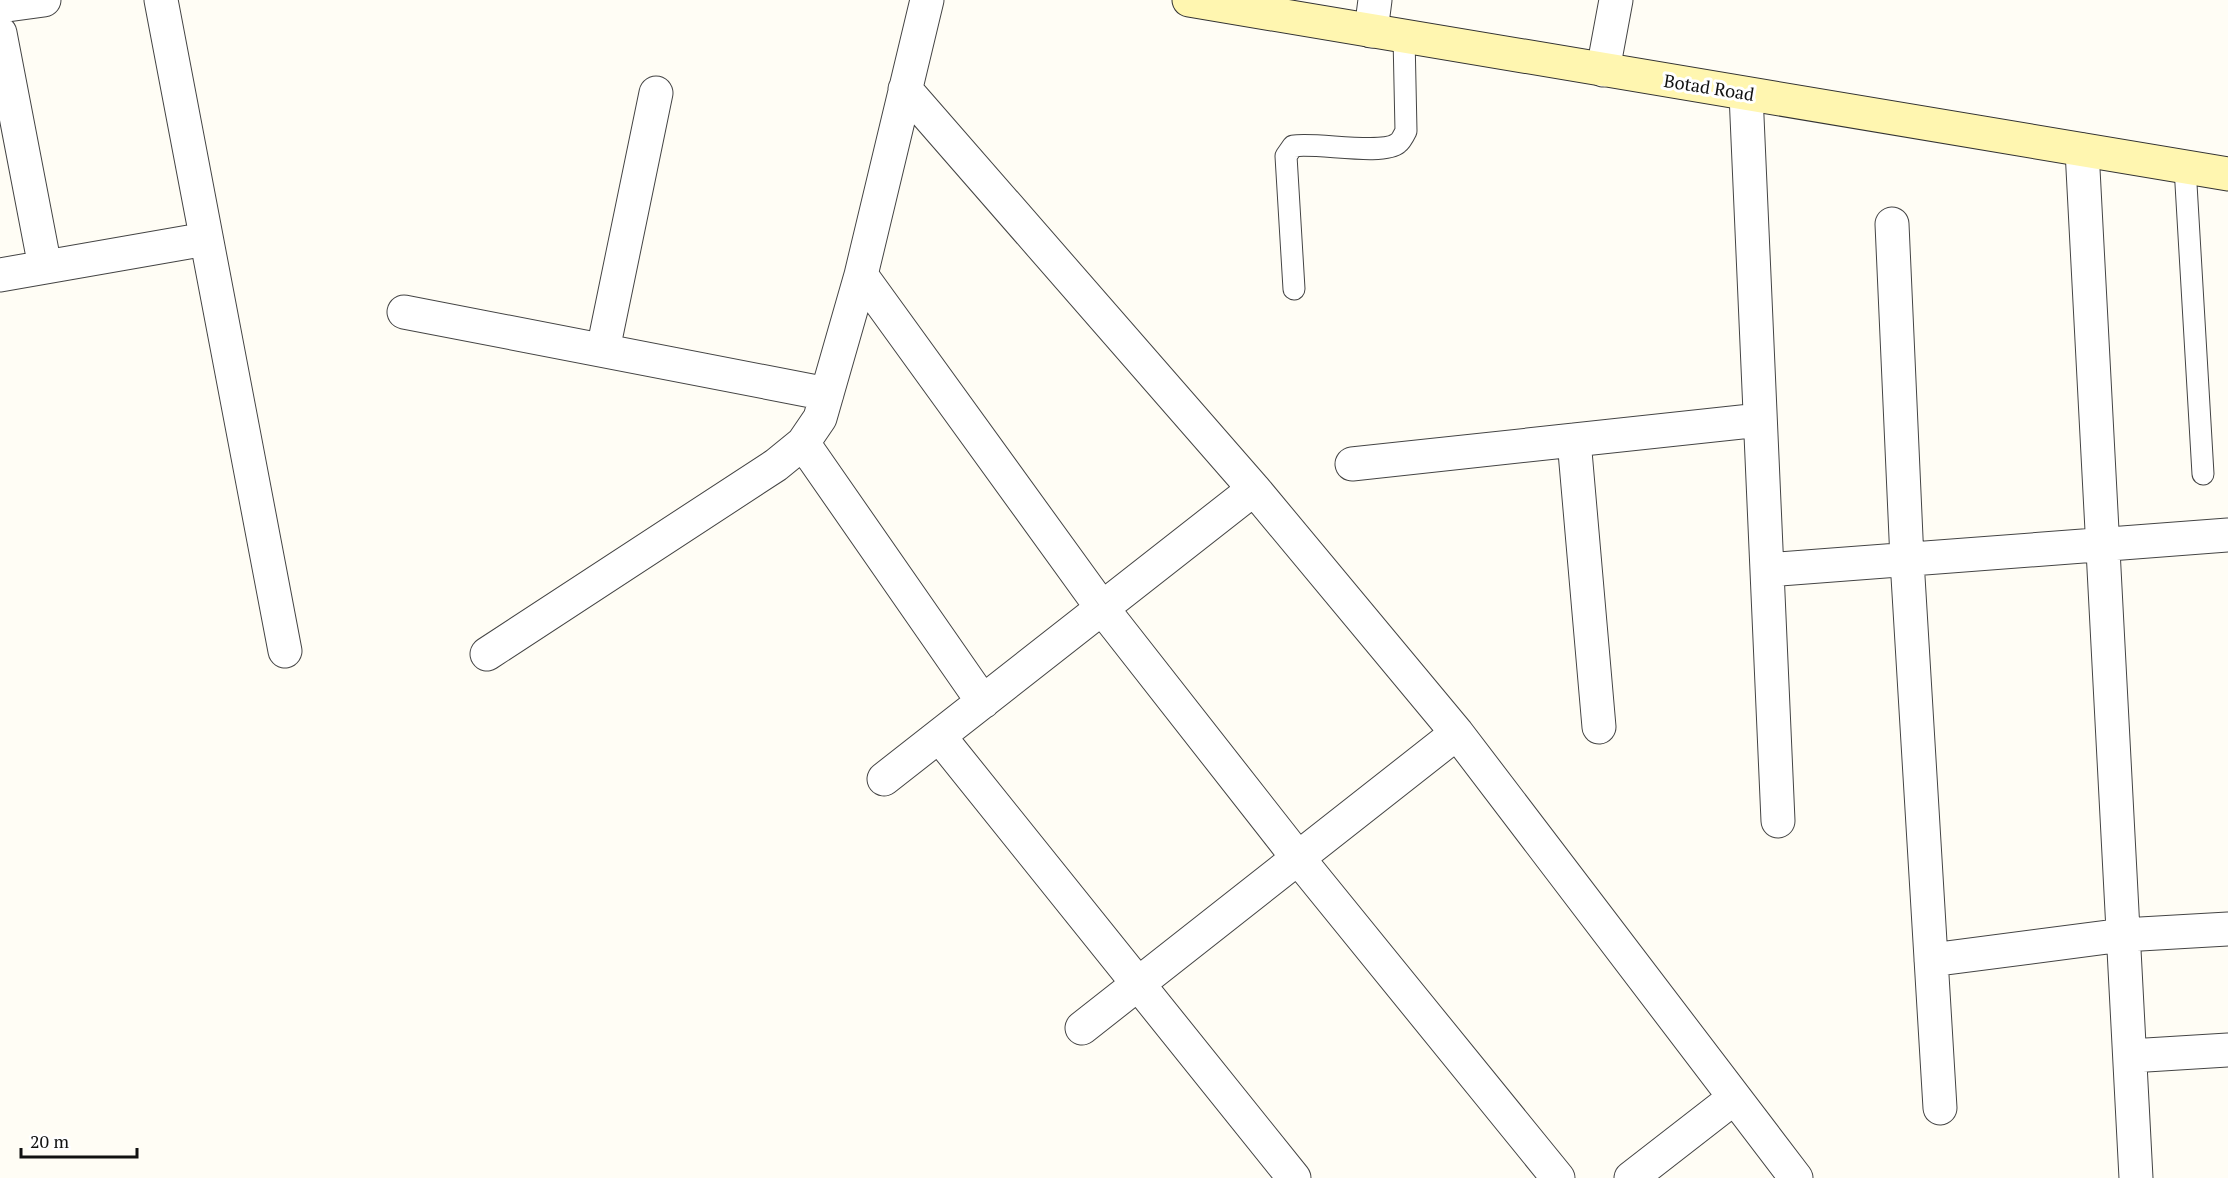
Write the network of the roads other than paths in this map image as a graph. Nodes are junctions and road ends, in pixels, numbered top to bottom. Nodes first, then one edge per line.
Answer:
1 (45, 0) edge
2 (161, 0) edge
3 (927, 0) edge
4 (1189, 0) edge
5 (1617, 0) edge
6 (0, 6) edge
7 (1373, 16) edge
8 (0, 33) edge
9 (1404, 37) junction
10 (1603, 70) junction
11 (905, 88) junction
12 (656, 93) dead end
13 (1746, 94) junction
14 (2082, 150) junction
15 (2185, 167) junction
16 (2228, 174) edge
17 (1892, 224) dead end
18 (206, 239) junction
19 (45, 267) junction
20 (0, 275) edge
21 (861, 275) junction
22 (1294, 289) dead end
23 (404, 312) dead end
24 (603, 350) junction
25 (827, 394) junction
26 (1760, 420) junction
27 (1574, 440) junction
28 (803, 443) junction
29 (1352, 464) dead end
30 (2203, 474) dead end
31 (1254, 489) junction
32 (2228, 535) edge
33 (2102, 544) junction
34 (1906, 560) junction
35 (1767, 570) junction
36 (1102, 608) junction
37 (285, 651) dead end
38 (488, 654) dead end
39 (983, 702) junction
40 (1599, 727) dead end
41 (1456, 733) junction
42 (939, 736) junction
43 (884, 779) dead end
44 (1778, 821) dead end
45 (1298, 858) junction
46 (2228, 928) edge
47 (2123, 935) junction
48 (1931, 960) junction
49 (1138, 984) junction
50 (1082, 1028) dead end
51 (2228, 1050) edge
52 (2130, 1056) junction
53 (1734, 1098) junction
54 (1940, 1108) dead end
55 (1294, 1178) edge
56 (1558, 1178) edge
57 (1631, 1178) edge
58 (1796, 1178) edge
59 (2136, 1178) edge

1 - 6 street
2 - 18 street
3 - 11 street
4 - 7 main road, Botad Road
5 - 10 street
7 - 9 main road, Botad Road
8 - 19 street
9 - 10 main road, Botad Road
9 - 22 lane
10 - 13 main road, Botad Road
11 - 21 street
11 - 31 street
12 - 24 street
13 - 14 main road, Botad Road
13 - 26 street
14 - 15 main road, Botad Road
14 - 33 street
15 - 16 main road, Botad Road
15 - 30 lane
17 - 34 street
18 - 19 street
18 - 37 street
19 - 20 street
21 - 25 street
21 - 36 street
23 - 24 street
24 - 25 street
25 - 28 street
26 - 27 street
26 - 35 street
27 - 29 street
27 - 40 street
28 - 38 street
28 - 39 street
31 - 36 street
31 - 41 street
32 - 33 street
33 - 34 street
33 - 47 street
34 - 35 street
34 - 48 street
35 - 44 street
36 - 39 street
36 - 45 street
39 - 42 street
41 - 45 street
41 - 53 street
42 - 43 street
42 - 49 street
45 - 49 street
45 - 56 street
46 - 47 street
47 - 48 street
47 - 52 street
48 - 54 street
49 - 50 street
49 - 55 street
51 - 52 street
52 - 59 street
53 - 57 street
53 - 58 street

